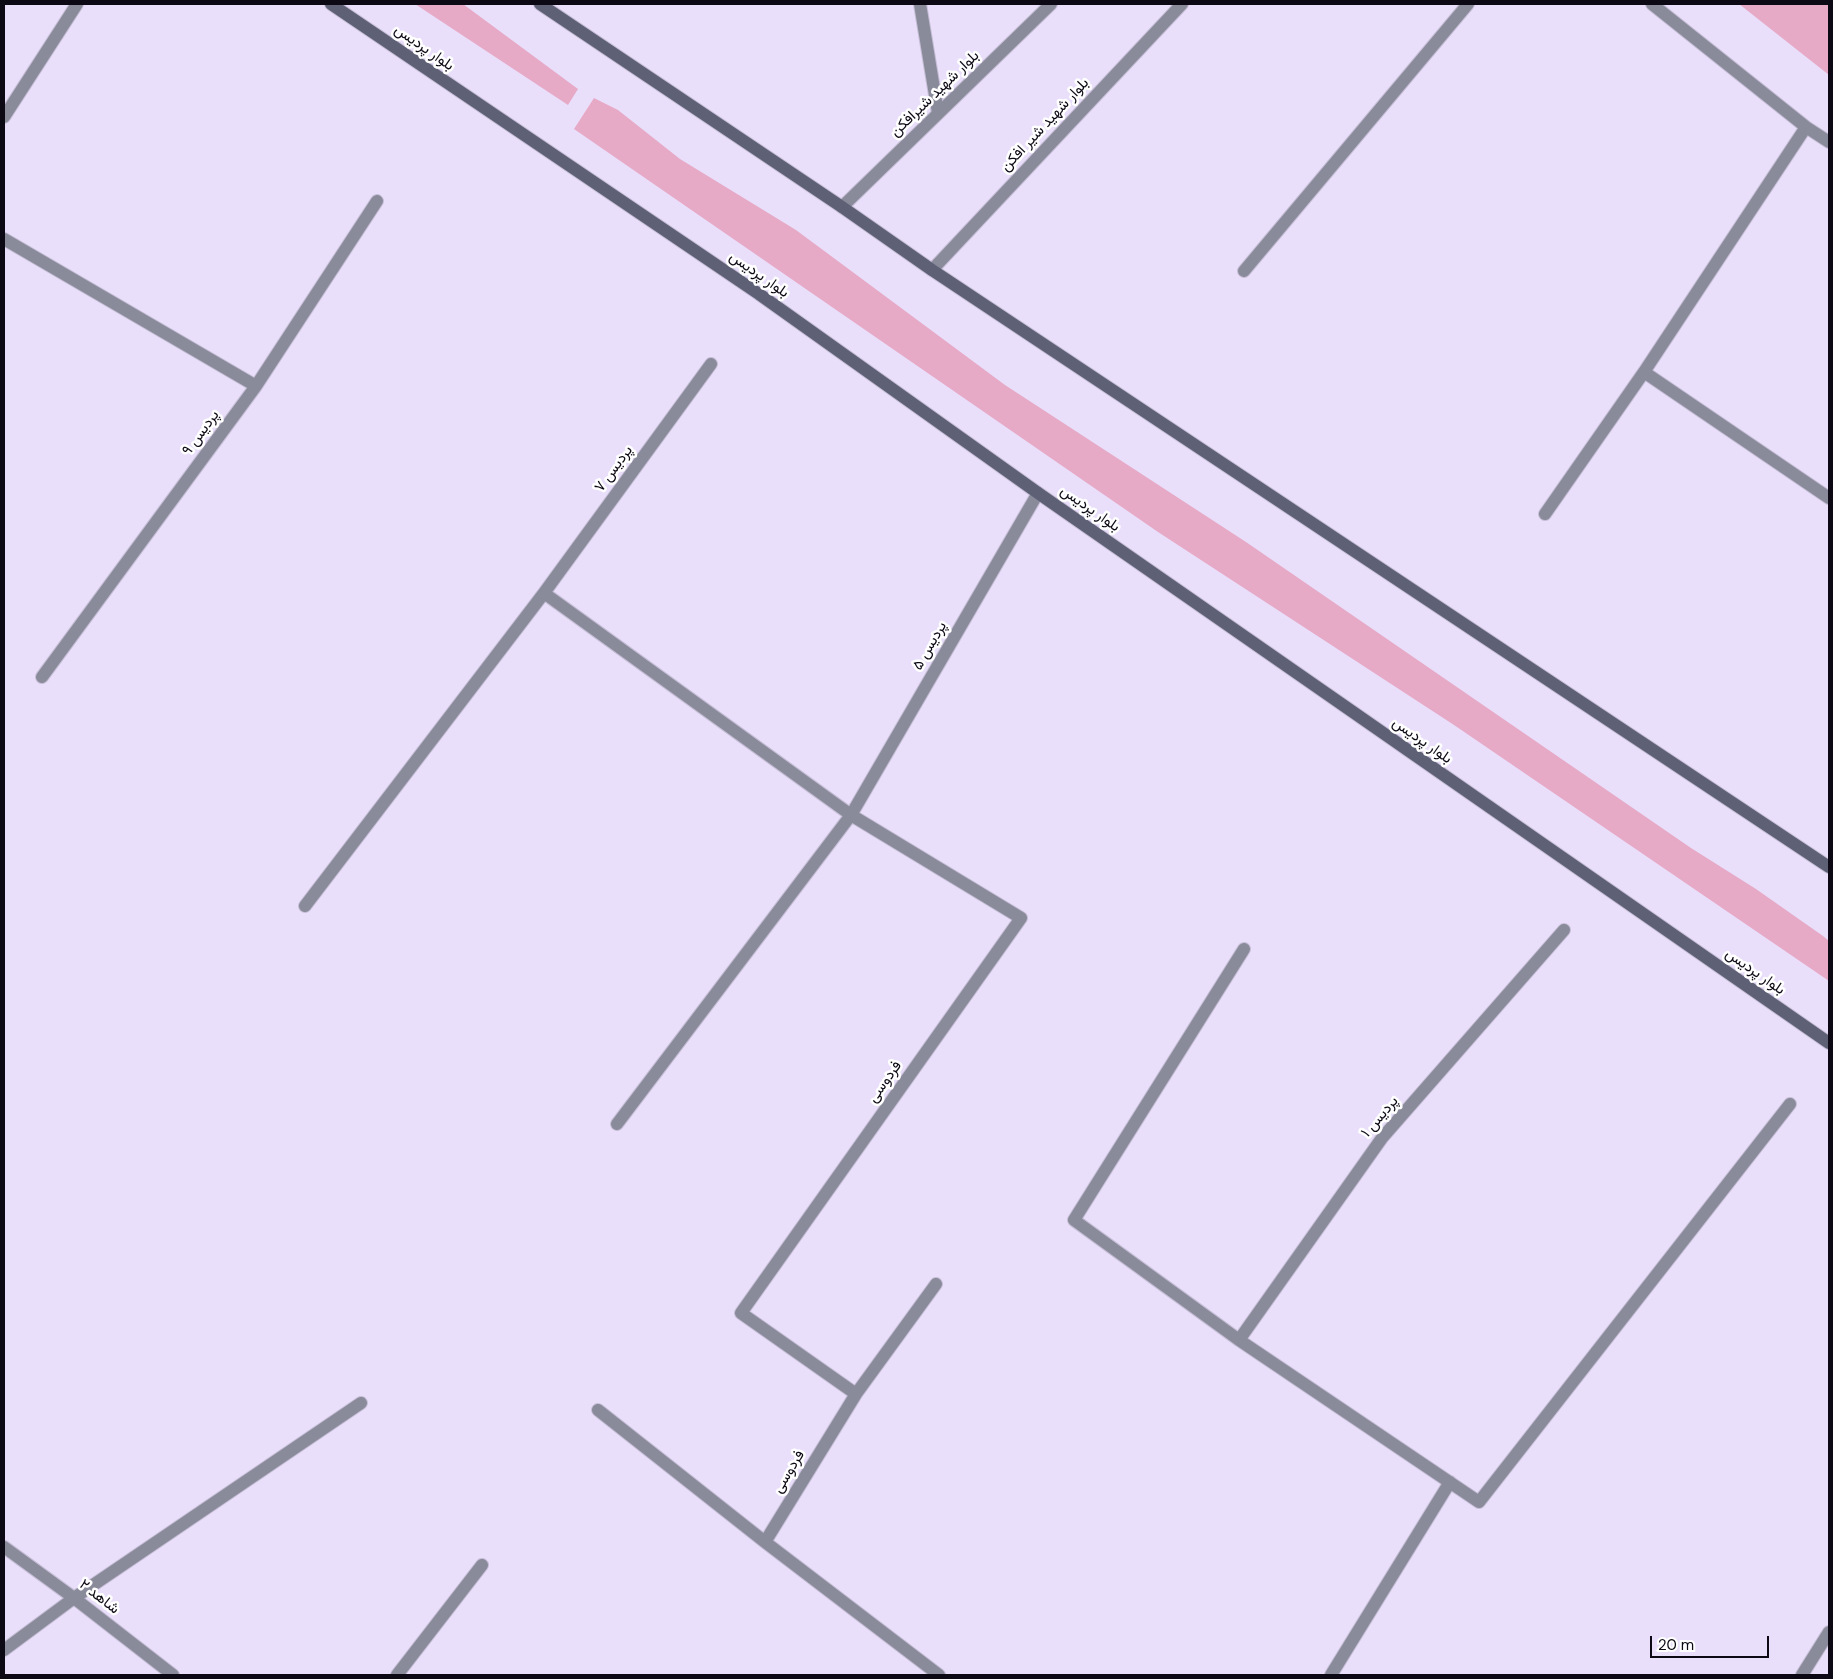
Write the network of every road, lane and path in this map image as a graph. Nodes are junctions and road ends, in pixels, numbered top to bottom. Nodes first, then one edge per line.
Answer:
1 (77, 4) edge
2 (330, 4) edge
3 (540, 4) edge
4 (920, 4) edge
5 (1051, 4) edge
6 (1182, 4) edge
7 (1468, 4) edge
8 (1652, 4) edge
9 (938, 113) junction
10 (4, 117) edge
11 (1806, 127) junction
12 (1829, 142) edge
13 (377, 201) dead end
14 (842, 207) junction
15 (4, 239) edge
16 (932, 270) junction
17 (1244, 271) dead end
18 (711, 364) dead end
19 (1644, 372) junction
20 (256, 386) junction
21 (1038, 493) junction
22 (1829, 498) edge
23 (1545, 514) dead end
24 (544, 593) junction
25 (42, 677) dead end
26 (851, 815) junction
27 (1829, 867) edge
28 (305, 906) dead end
29 (1564, 930) dead end
30 (1244, 949) dead end
31 (1829, 1043) edge
32 (1790, 1104) dead end
33 (616, 1124) dead end
34 (936, 1284) dead end
35 (1239, 1340) junction
36 (856, 1394) junction
37 (361, 1403) dead end
38 (598, 1410) dead end
39 (1450, 1482) junction
40 (765, 1542) junction
41 (4, 1547) edge
42 (482, 1565) dead end
43 (74, 1598) junction
44 (1827, 1639) edge
45 (4, 1650) edge
46 (173, 1675) edge
47 (398, 1675) edge
48 (939, 1675) edge
49 (1331, 1675) edge
50 (1802, 1675) edge

1 - 10 street
2 - 21 main road, بلوار پردیس
3 - 14 main road
4 - 9 street
5 - 9 street, بلوار شهید شیرافکن
6 - 16 street, بلوار شهید شیر افکن
7 - 17 street
8 - 11 street
9 - 14 street, بلوار شهید شیرافکن
11 - 12 street
11 - 19 street
13 - 20 street, پردیس ۹
14 - 16 main road
15 - 20 street
16 - 27 main road
18 - 24 street, پردیس ۷
19 - 22 street
19 - 23 street
20 - 25 street, پردیس ۹
21 - 26 street, پردیس ۵
21 - 31 main road, بلوار پردیس
24 - 26 street
24 - 28 street, پردیس ۷
26 - 33 street, پردیس ۵
26 - 36 street, فردوسی
29 - 35 street, پردیس ۱
30 - 35 street
32 - 39 street
34 - 36 street, فردوسی
35 - 39 street
36 - 40 street, فردوسی
37 - 43 street
38 - 40 street
39 - 49 street
40 - 48 street
41 - 43 street, شاهد ۲
42 - 47 street
43 - 45 street
43 - 46 street, شاهد ۲
44 - 50 street

